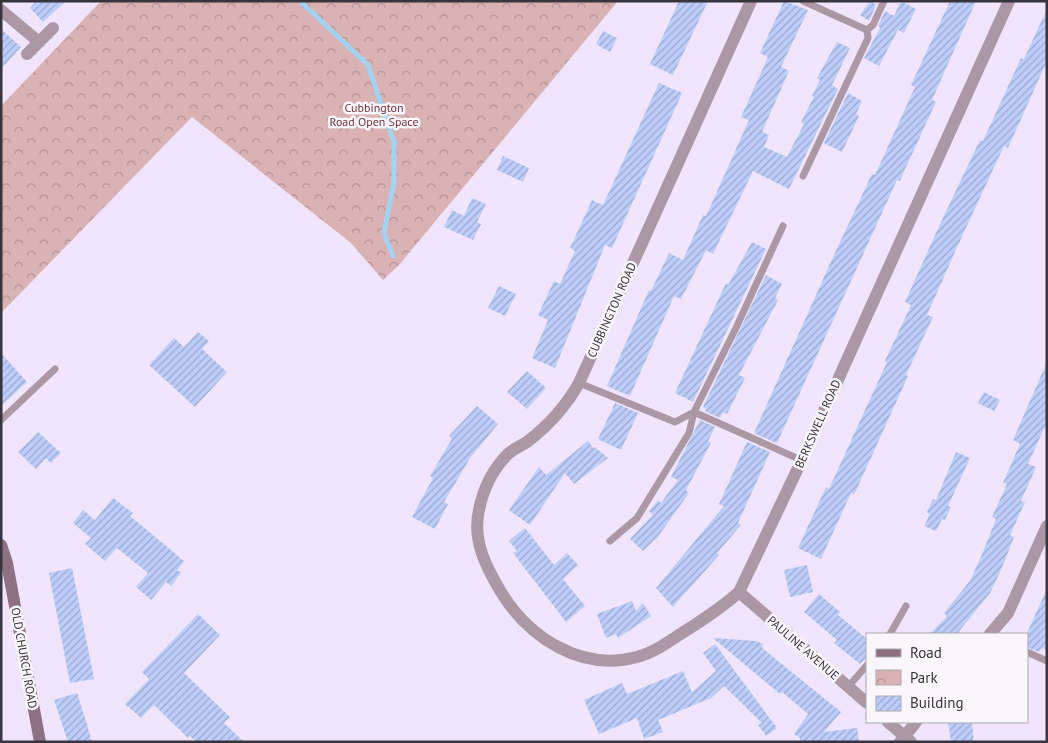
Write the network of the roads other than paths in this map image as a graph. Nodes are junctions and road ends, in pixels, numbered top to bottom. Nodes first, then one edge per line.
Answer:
1 (752, 1) edge
2 (803, 1) edge
3 (884, 1) edge
4 (1010, 1) edge
5 (1, 10) edge
6 (53, 28) dead end
7 (867, 30) junction
8 (39, 42) junction
9 (27, 54) dead end
10 (803, 176) dead end
11 (783, 226) dead end
12 (54, 369) dead end
13 (579, 383) junction
14 (694, 412) junction
15 (1, 420) edge
16 (801, 460) junction
17 (1047, 526) edge
18 (610, 541) dead end
19 (1, 545) edge
20 (738, 592) junction
21 (504, 597) joint
22 (906, 606) dead end
23 (891, 633) edge
24 (991, 633) edge
25 (1028, 652) edge
26 (1047, 661) edge
27 (866, 665) edge
28 (848, 687) junction
29 (866, 702) edge
30 (889, 723) edge
31 (915, 723) edge
32 (905, 740) edge
33 (40, 742) edge

1 - 13 street, CUBBINGTON ROAD
2 - 7 lane
3 - 7 lane
4 - 16 street, BERKSWELL ROAD
5 - 8 street
6 - 8 street
7 - 10 lane
8 - 9 street
11 - 14 lane
12 - 15 lane
13 - 14 lane
13 - 21 street, CUBBINGTON ROAD
14 - 16 lane
14 - 18 lane
16 - 20 street, BERKSWELL ROAD
17 - 24 street
19 - 33 main road, OLD CHURCH ROAD
20 - 21 street, BERKSWELL ROAD
20 - 28 street, PAULINE AVENUE
22 - 23 lane
25 - 26 lane
27 - 28 lane
28 - 29 street, PAULINE AVENUE
30 - 32 street
31 - 32 street

